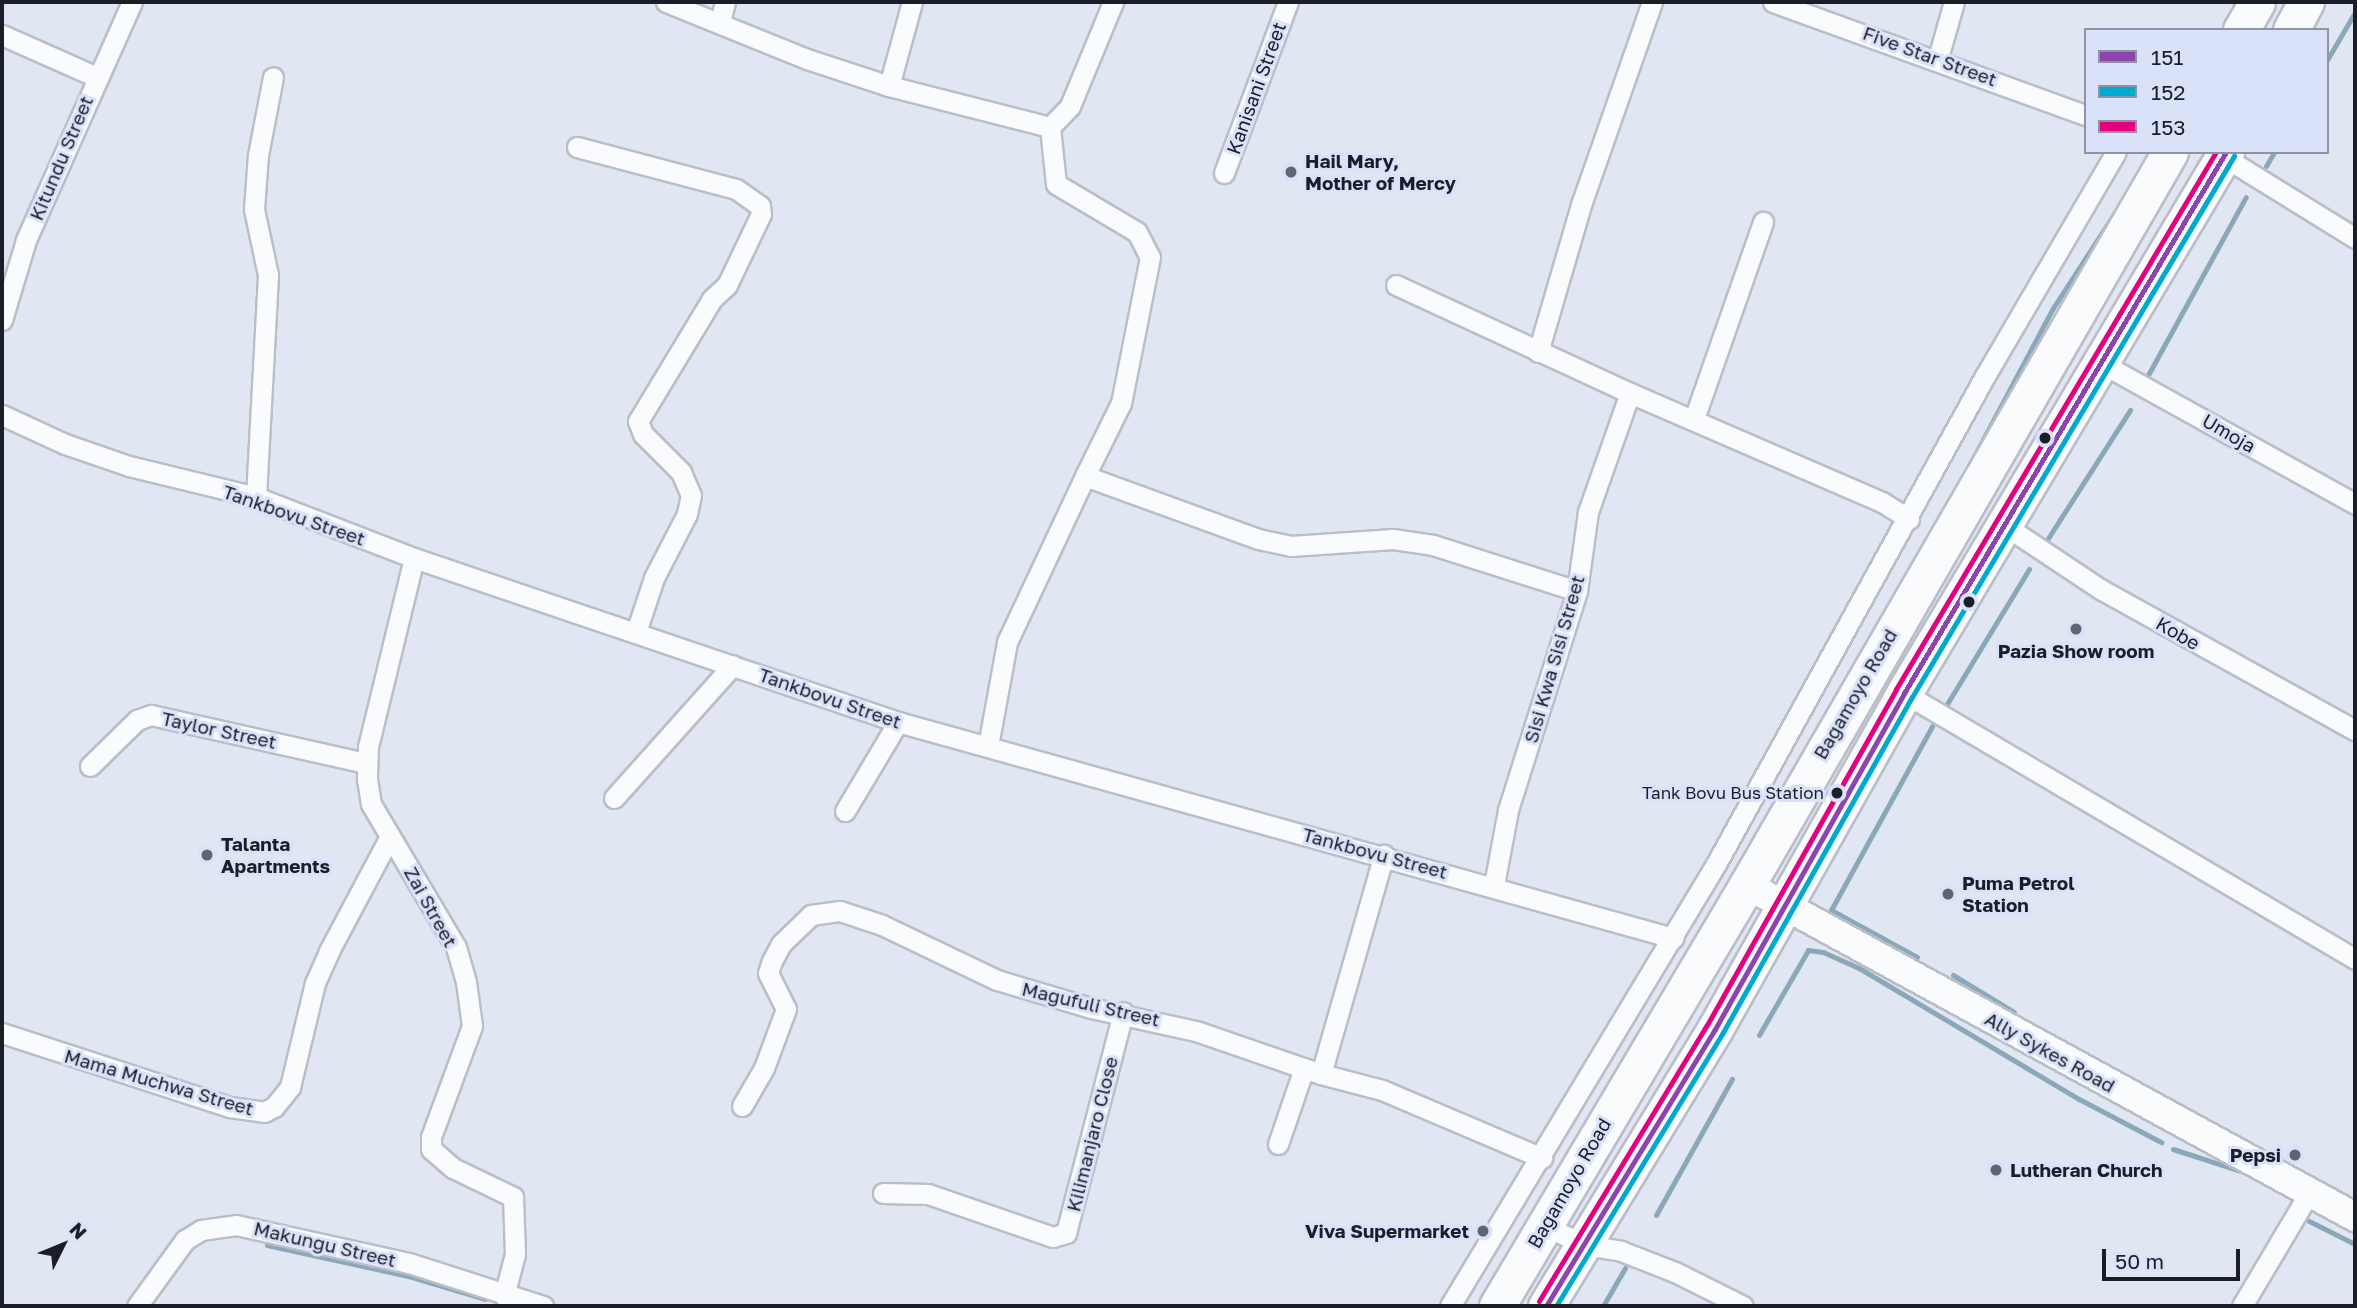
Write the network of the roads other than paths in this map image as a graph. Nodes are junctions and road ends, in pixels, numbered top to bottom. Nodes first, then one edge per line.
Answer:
1 (132, 2) edge
2 (666, 2) edge
3 (725, 2) edge
4 (912, 2) edge
5 (1113, 2) edge
6 (1288, 2) edge
7 (1652, 2) edge
8 (1773, 2) edge
9 (1954, 2) edge
10 (2257, 2) edge
11 (2306, 2) edge
12 (720, 22) junction
13 (2242, 28) edge
14 (2292, 28) edge
15 (2, 35) edge
16 (1938, 58) junction
17 (97, 77) junction
18 (273, 77) dead end
19 (889, 86) junction
20 (2084, 114) edge
21 (1050, 127) junction
22 (577, 147) dead end
23 (2115, 154) edge
24 (2167, 154) edge
25 (2225, 154) edge
26 (1224, 173) dead end
27 (1763, 222) dead end
28 (2355, 238) edge
29 (1396, 285) dead end
30 (2, 320) edge
31 (1538, 352) junction
32 (2101, 363) junction
33 (1630, 393) junction
34 (2, 415) edge
35 (1694, 419) junction
36 (1085, 476) junction
37 (256, 497) junction
38 (2355, 504) edge
39 (1909, 519) junction
40 (2007, 527) junction
41 (414, 558) junction
42 (1577, 591) junction
43 (636, 632) junction
44 (733, 665) junction
45 (1904, 693) junction
46 (898, 722) junction
47 (2355, 730) edge
48 (988, 746) junction
49 (366, 763) junction
50 (90, 766) dead end
51 (614, 798) dead end
52 (845, 811) dead end
53 (389, 838) junction
54 (1384, 855) junction
55 (1747, 885) junction
56 (1494, 886) junction
57 (1783, 906) junction
58 (1673, 938) junction
59 (2355, 959) edge
60 (1639, 994) junction
61 (1670, 1010) junction
62 (1123, 1012) junction
63 (2, 1033) edge
64 (1312, 1071) junction
65 (742, 1106) dead end
66 (1278, 1144) dead end
67 (1542, 1158) junction
68 (883, 1193) dead end
69 (2309, 1193) junction
70 (2355, 1217) edge
71 (1545, 1226) junction
72 (1585, 1245) junction
73 (513, 1301) edge
74 (137, 1306) edge
75 (543, 1306) edge
76 (1450, 1306) edge
77 (1497, 1306) edge
78 (1546, 1306) edge
79 (1743, 1306) edge
80 (2242, 1306) edge

1 - 17 street, Kitundu Street
2 - 12 street
3 - 12 street
4 - 19 street
5 - 21 street
6 - 26 street, Kanisani Street
7 - 31 street
8 - 16 street, Five Star Street
9 - 16 street
10 - 13 highway
11 - 14 highway
12 - 19 street
15 - 17 street
16 - 20 street, Five Star Street
17 - 30 street, Kitundu Street
18 - 37 street
19 - 21 street
21 - 36 street
22 - 43 street
23 - 39 street
24 - 55 highway, Bagamoyo Road
25 - 28 street
25 - 32 highway
27 - 35 street
29 - 31 street
31 - 33 street
32 - 38 street, Umoja
32 - 40 highway
33 - 35 street
33 - 42 street, Sisi Kwa Sisi Street
34 - 37 street, Tankbovu Street
35 - 39 street
36 - 42 street
36 - 48 street
37 - 41 street, Tankbovu Street
39 - 58 street
40 - 45 highway
40 - 47 street, Kobe
41 - 43 street, Tankbovu Street
41 - 49 street, Zai Street
42 - 56 street, Sisi Kwa Sisi Street
43 - 44 street, Tankbovu Street
44 - 46 street, Tankbovu Street
44 - 51 street
45 - 57 highway
45 - 59 street
46 - 48 street, Tankbovu Street
46 - 52 street
48 - 54 street, Tankbovu Street
49 - 50 street, Taylor Street
49 - 53 street, Zai Street
53 - 63 street, Mama Muchwa Street
53 - 73 street, Zai Street
54 - 56 street, Tankbovu Street
54 - 64 street
55 - 57 main road, Ally Sykes Road
55 - 61 highway, Bagamoyo Road
56 - 58 street, Tankbovu Street
57 - 69 main road, Ally Sykes Road
57 - 72 highway
58 - 60 street
60 - 61 street
60 - 67 street
61 - 71 highway, Bagamoyo Road
62 - 64 street, Magufuli Street
62 - 65 street, Magufuli Street
62 - 68 street, Kilimanjaro Close
64 - 66 street
64 - 67 street, Magufuli Street
67 - 76 street
69 - 70 main road, Ally Sykes Road
69 - 80 street
71 - 72 street
71 - 77 highway, Bagamoyo Road
72 - 78 highway
72 - 79 street
73 - 74 street, Makungu Street
73 - 75 street, Makungu Street

